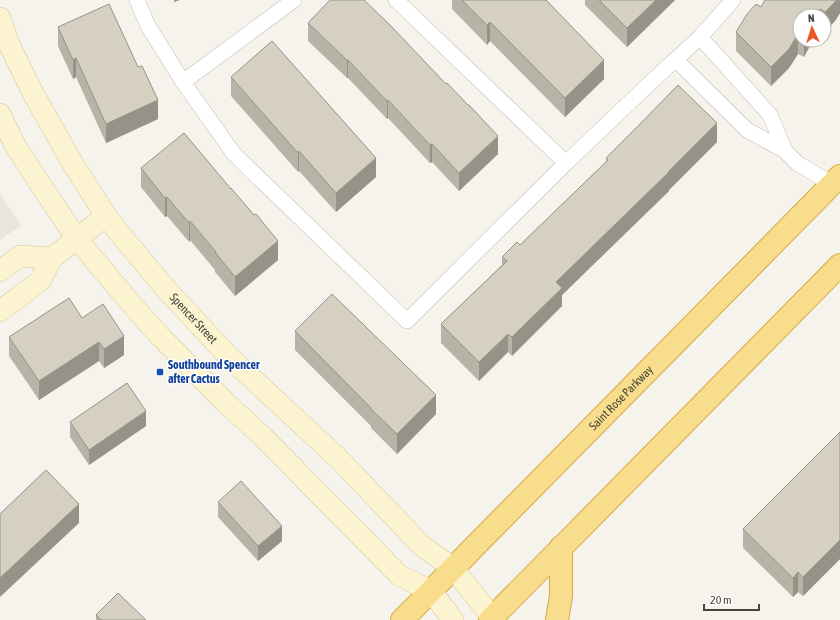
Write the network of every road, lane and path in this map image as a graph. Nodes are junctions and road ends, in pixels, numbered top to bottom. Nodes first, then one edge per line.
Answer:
1 (137, 0) edge
2 (294, 0) edge
3 (396, 0) edge
4 (733, 0) edge
5 (0, 18) edge
6 (700, 37) junction
7 (676, 60) junction
8 (183, 82) junction
9 (0, 114) edge
10 (785, 151) junction
11 (566, 163) junction
12 (836, 180) edge
13 (92, 227) junction
14 (52, 258) junction
15 (840, 265) edge
16 (0, 271) edge
17 (0, 311) edge
18 (561, 547) junction
19 (453, 568) junction
20 (431, 591) junction
21 (492, 619) edge
22 (402, 620) edge
23 (453, 620) edge
24 (557, 620) edge

1 - 8 street
2 - 8 street
3 - 11 street
4 - 6 street
5 - 13 main road, Spencer Street
6 - 7 street
6 - 10 street
7 - 10 street
7 - 11 street
8 - 11 street
9 - 13 main road, Spencer Street
10 - 12 street
12 - 19 highway, Saint Rose Parkway
13 - 14 main road
13 - 19 main road, Spencer Street
13 - 20 main road, Spencer Street
14 - 16 main road
14 - 17 main road
15 - 18 highway
18 - 21 highway
18 - 24 highway
19 - 20 highway, Saint Rose Parkway
19 - 21 main road, Spencer Street
20 - 22 highway, Saint Rose Parkway
20 - 23 main road

